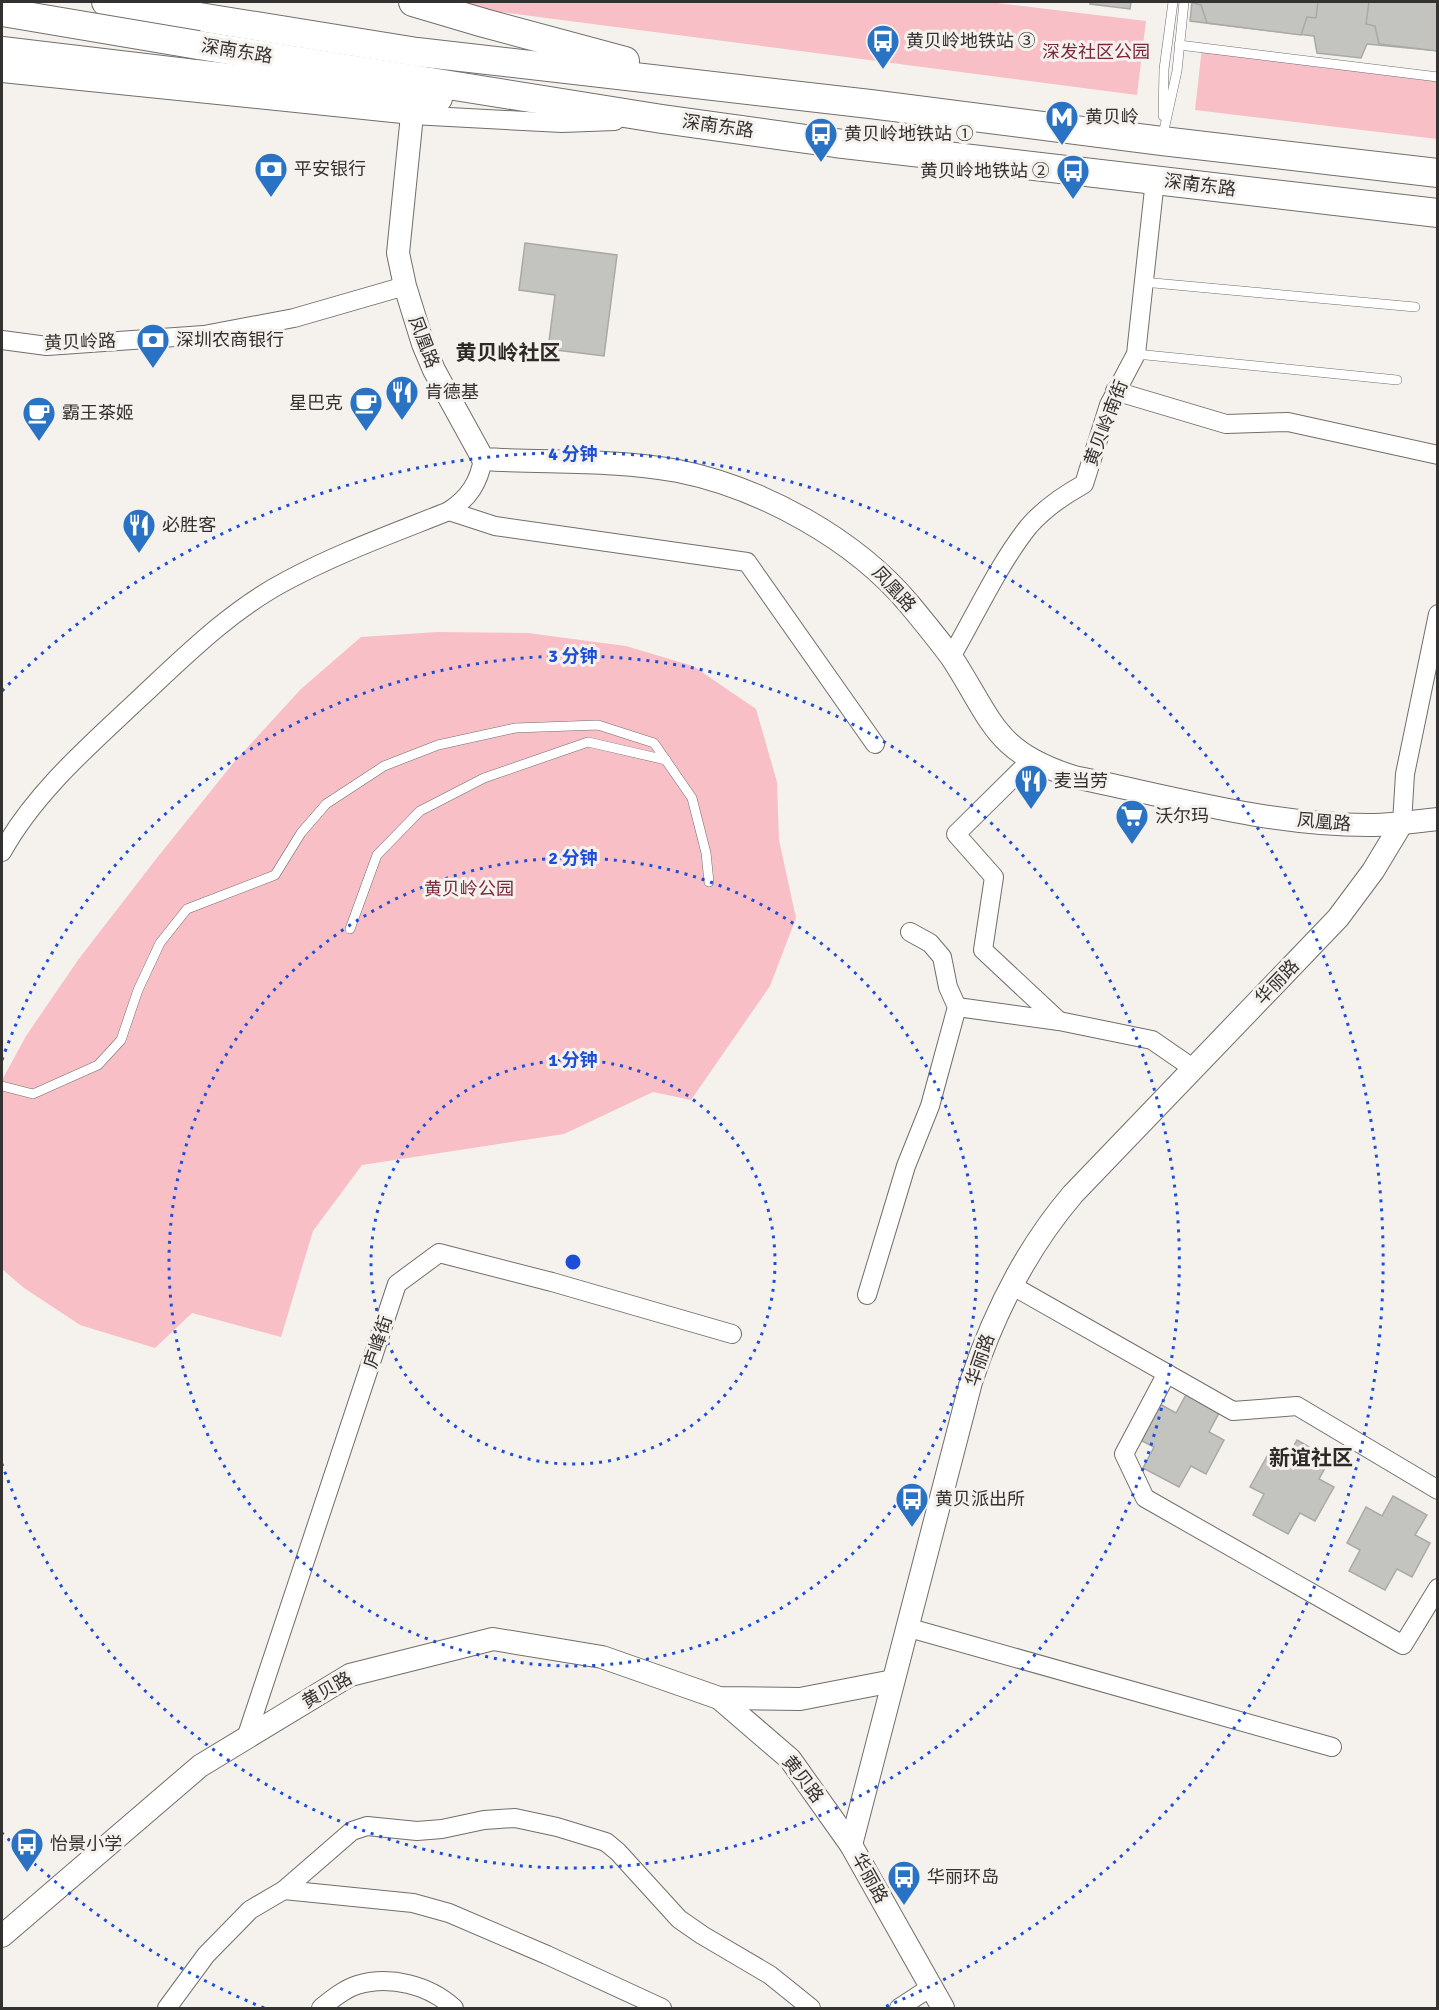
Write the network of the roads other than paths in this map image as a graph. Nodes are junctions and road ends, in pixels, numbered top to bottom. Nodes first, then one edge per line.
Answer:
1 (106, 2) edge
2 (413, 2) edge
3 (1161, 2) edge
4 (1173, 2) edge
5 (1184, 2) edge
6 (2, 12) edge
7 (1179, 45) junction
8 (2, 51) edge
9 (2, 73) edge
10 (1437, 77) edge
11 (714, 86) junction
12 (526, 98) junction
13 (413, 109) junction
14 (662, 119) junction
15 (1162, 141) junction
16 (1437, 173) edge
17 (1155, 180) junction
18 (1437, 213) edge
19 (1143, 282) junction
20 (405, 286) junction
21 (1415, 307) dead end
22 (2, 340) edge
23 (1136, 354) junction
24 (1397, 380) dead end
25 (1115, 391) junction
26 (1437, 455) edge
27 (483, 459) junction
28 (449, 511) junction
29 (1437, 614) edge
30 (951, 657) junction
31 (875, 744) dead end
32 (666, 760) junction
33 (1031, 760) junction
34 (1437, 819) edge
35 (1402, 823) junction
36 (2, 852) edge
37 (709, 882) dead end
38 (350, 929) dead end
39 (910, 932) dead end
40 (957, 1007) junction
41 (1059, 1021) junction
42 (1194, 1069) junction
43 (2, 1086) edge
44 (1011, 1285) junction
45 (867, 1295) dead end
46 (732, 1334) dead end
47 (1167, 1373) junction
48 (1437, 1490) edge
49 (1437, 1588) edge
50 (906, 1627) junction
51 (893, 1681) junction
52 (719, 1698) junction
53 (246, 1738) junction
54 (1332, 1747) dead end
55 (851, 1845) junction
56 (284, 1890) junction
57 (2, 1936) edge
58 (931, 1987) junction
59 (167, 2008) edge
60 (321, 2008) edge
61 (454, 2008) edge
62 (662, 2008) edge
63 (811, 2008) edge
64 (898, 2008) edge
65 (943, 2008) edge

1 - 11 main road, 深南东路
2 - 11 main road
3 - 4 lane
4 - 15 lane
5 - 7 lane
6 - 12 main road, 深南东路, bridge
7 - 10 lane
7 - 15 lane
8 - 13 main road
9 - 13 street
11 - 15 main road, 深南东路
12 - 13 main road
12 - 14 main road, 深南东路
13 - 14 street
13 - 20 street, 凤凰路
14 - 17 main road, 深南东路
15 - 16 main road, 深南东路
17 - 18 main road, 深南东路
17 - 19 street, 黄贝岭南街
19 - 21 lane
19 - 23 street, 黄贝岭南街
20 - 22 street, 黄贝岭路
20 - 27 street, 凤凰路
23 - 24 lane
23 - 25 street, 黄贝岭南街
25 - 26 street
25 - 30 street, 黄贝岭南街
27 - 28 street
27 - 30 street, 凤凰路
28 - 31 street
28 - 36 street
29 - 35 street
30 - 33 street, 凤凰路
32 - 37 lane
32 - 38 lane
32 - 43 lane
33 - 35 street, 凤凰路
33 - 41 street
34 - 35 street, 凤凰路
35 - 42 street, 华丽路
39 - 40 street
40 - 41 street
40 - 45 street
41 - 42 street
42 - 44 street, 华丽路
44 - 47 street
44 - 50 street, 华丽路
46 - 53 street, 庐峰街
47 - 48 street
47 - 49 street
50 - 51 street, 华丽路
50 - 54 street
51 - 52 street, 黄贝路
51 - 55 street, 华丽路
52 - 53 street, 黄贝路
52 - 55 street, 黄贝路
53 - 57 street, 黄贝路
55 - 58 street, 华丽路
56 - 59 street
56 - 62 street
56 - 63 street
58 - 64 street
58 - 65 street, 华丽路
60 - 61 street

